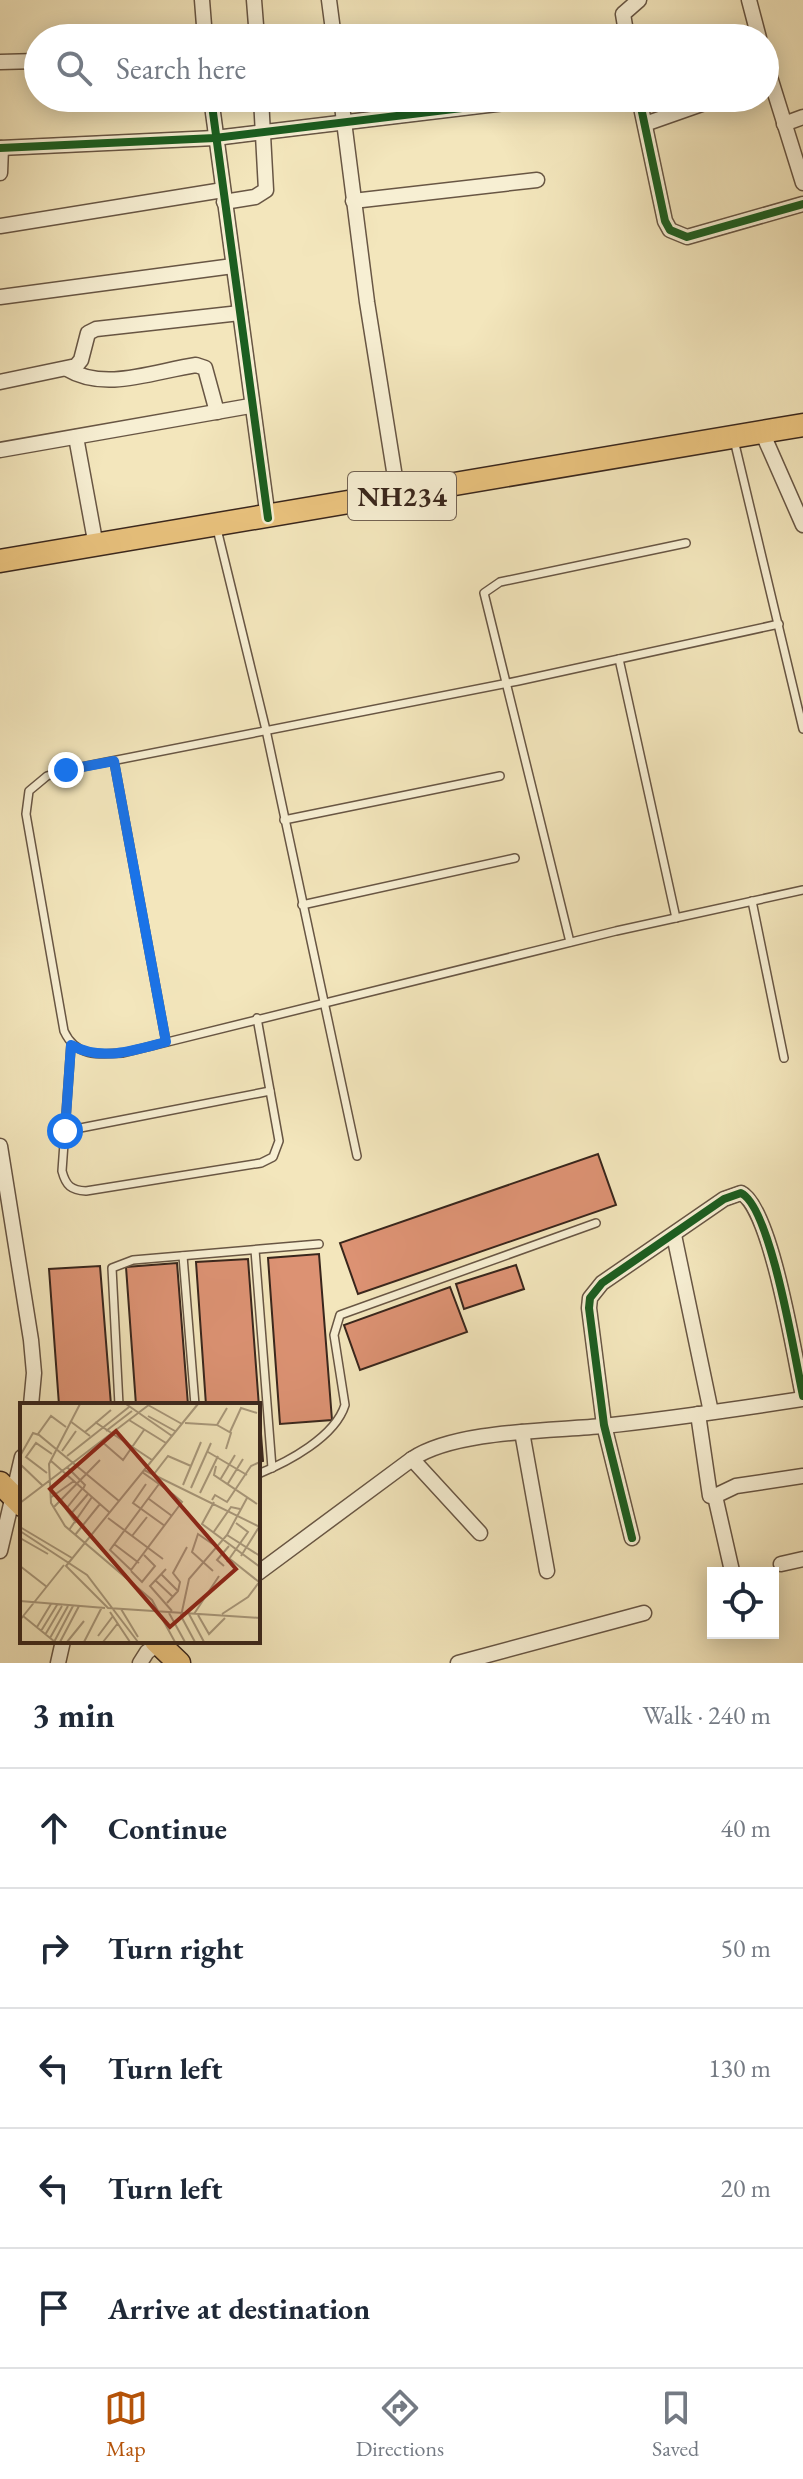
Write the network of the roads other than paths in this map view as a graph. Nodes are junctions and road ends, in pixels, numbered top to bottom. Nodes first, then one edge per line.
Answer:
1 (202, 0) edge
2 (254, 0) edge
3 (329, 0) edge
4 (639, 0) edge
5 (749, 0) edge
6 (204, 24) edge
7 (256, 24) edge
8 (332, 24) edge
9 (625, 24) edge
10 (755, 24) edge
11 (24, 61) edge
12 (0, 62) edge
13 (779, 111) edge
14 (212, 112) edge
15 (262, 112) edge
16 (343, 112) edge
17 (436, 112) edge
18 (642, 112) edge
19 (679, 112) edge
20 (803, 117) edge
21 (344, 124) junction
22 (645, 124) junction
23 (784, 124) junction
24 (264, 132) junction
25 (215, 138) junction
26 (1, 148) edge
27 (0, 173) edge
28 (537, 180) dead end
29 (803, 183) edge
30 (224, 196) junction
31 (353, 201) junction
32 (803, 204) edge
33 (0, 226) edge
34 (233, 266) junction
35 (0, 297) edge
36 (240, 313) junction
37 (67, 369) junction
38 (0, 382) edge
39 (250, 406) junction
40 (217, 412) junction
41 (803, 425) edge
42 (762, 432) junction
43 (76, 437) junction
44 (733, 437) junction
45 (0, 450) edge
46 (398, 496) junction
47 (268, 518) junction
48 (802, 521) edge
49 (216, 527) junction
50 (686, 543) dead end
51 (96, 546) junction
52 (0, 561) edge
53 (779, 624) junction
54 (619, 659) junction
55 (507, 683) junction
56 (803, 729) edge
57 (266, 730) junction
58 (114, 761) junction
59 (500, 776) dead end
60 (284, 820) junction
61 (515, 858) dead end
62 (803, 890) edge
63 (752, 901) junction
64 (302, 905) junction
65 (676, 918) junction
66 (570, 942) junction
67 (321, 1002) junction
68 (257, 1018) junction
69 (166, 1042) junction
70 (71, 1045) junction
71 (784, 1058) dead end
72 (270, 1091) junction
73 (65, 1131) junction
74 (0, 1146) edge
75 (357, 1156) dead end
76 (596, 1223) dead end
77 (674, 1235) junction
78 (319, 1244) dead end
79 (255, 1250) junction
80 (183, 1256) junction
81 (803, 1397) edge
82 (31, 1403) edge
83 (119, 1403) edge
84 (195, 1403) edge
85 (705, 1413) junction
86 (604, 1425) junction
87 (522, 1432) junction
88 (412, 1459) junction
89 (20, 1465) edge
90 (272, 1468) junction
91 (260, 1473) edge
92 (803, 1476) edge
93 (12, 1495) edge
94 (710, 1496) dead end
95 (480, 1533) dead end
96 (632, 1538) dead end
97 (0, 1551) edge
98 (803, 1559) edge
99 (781, 1564) dead end
100 (731, 1567) edge
101 (547, 1571) dead end
102 (260, 1572) edge
103 (644, 1613) dead end
104 (63, 1643) edge
105 (158, 1643) edge
106 (160, 1643) edge
107 (58, 1663) edge
108 (140, 1663) edge
109 (179, 1663) edge
110 (458, 1663) edge

1 - 6 street
2 - 7 street
3 - 8 street
4 - 9 street
5 - 10 street
11 - 12 street
13 - 23 street
14 - 25 street
15 - 24 street
16 - 21 street
17 - 21 street
18 - 22 street
19 - 22 street
20 - 23 street
21 - 24 street
21 - 31 street
22 - 32 street
23 - 29 street
24 - 25 street
24 - 30 street
25 - 26 street
25 - 30 street
26 - 27 street
28 - 31 street
30 - 33 street
30 - 34 street
31 - 46 street
34 - 35 street
34 - 36 street
36 - 37 street
36 - 39 street
37 - 38 street
37 - 40 street
39 - 40 street
39 - 47 street
40 - 43 street
41 - 42 highway, NH234
42 - 44 highway, NH234
42 - 48 street
43 - 45 street
43 - 51 street
44 - 46 highway, NH234
44 - 53 lane
46 - 47 highway, NH234
47 - 49 highway, NH234
49 - 51 highway, NH234
49 - 57 lane
50 - 55 lane
51 - 52 highway, NH234
53 - 54 lane
53 - 56 lane
54 - 55 lane
54 - 65 lane
55 - 57 lane
55 - 66 lane
57 - 58 lane
57 - 60 lane
58 - 69 lane
58 - 70 lane
59 - 60 lane
60 - 64 lane
61 - 64 lane
62 - 63 lane
63 - 65 lane
63 - 71 lane
64 - 67 lane
65 - 66 lane
66 - 67 lane
67 - 68 lane
67 - 75 lane
68 - 69 lane
68 - 72 lane
69 - 70 lane
70 - 73 lane
72 - 73 lane
72 - 73 lane
74 - 82 street
76 - 90 lane
77 - 81 street
77 - 85 street
77 - 86 street
78 - 79 lane
79 - 80 lane
79 - 90 lane
80 - 83 lane
80 - 84 lane
81 - 85 street
85 - 86 street
85 - 94 street
86 - 87 street
86 - 96 street
87 - 88 street
87 - 101 street
88 - 95 street
88 - 102 street
89 - 93 street
90 - 91 lane
92 - 100 street
93 - 97 street
98 - 99 street
103 - 110 street
104 - 107 street
105 - 108 street
106 - 109 highway

